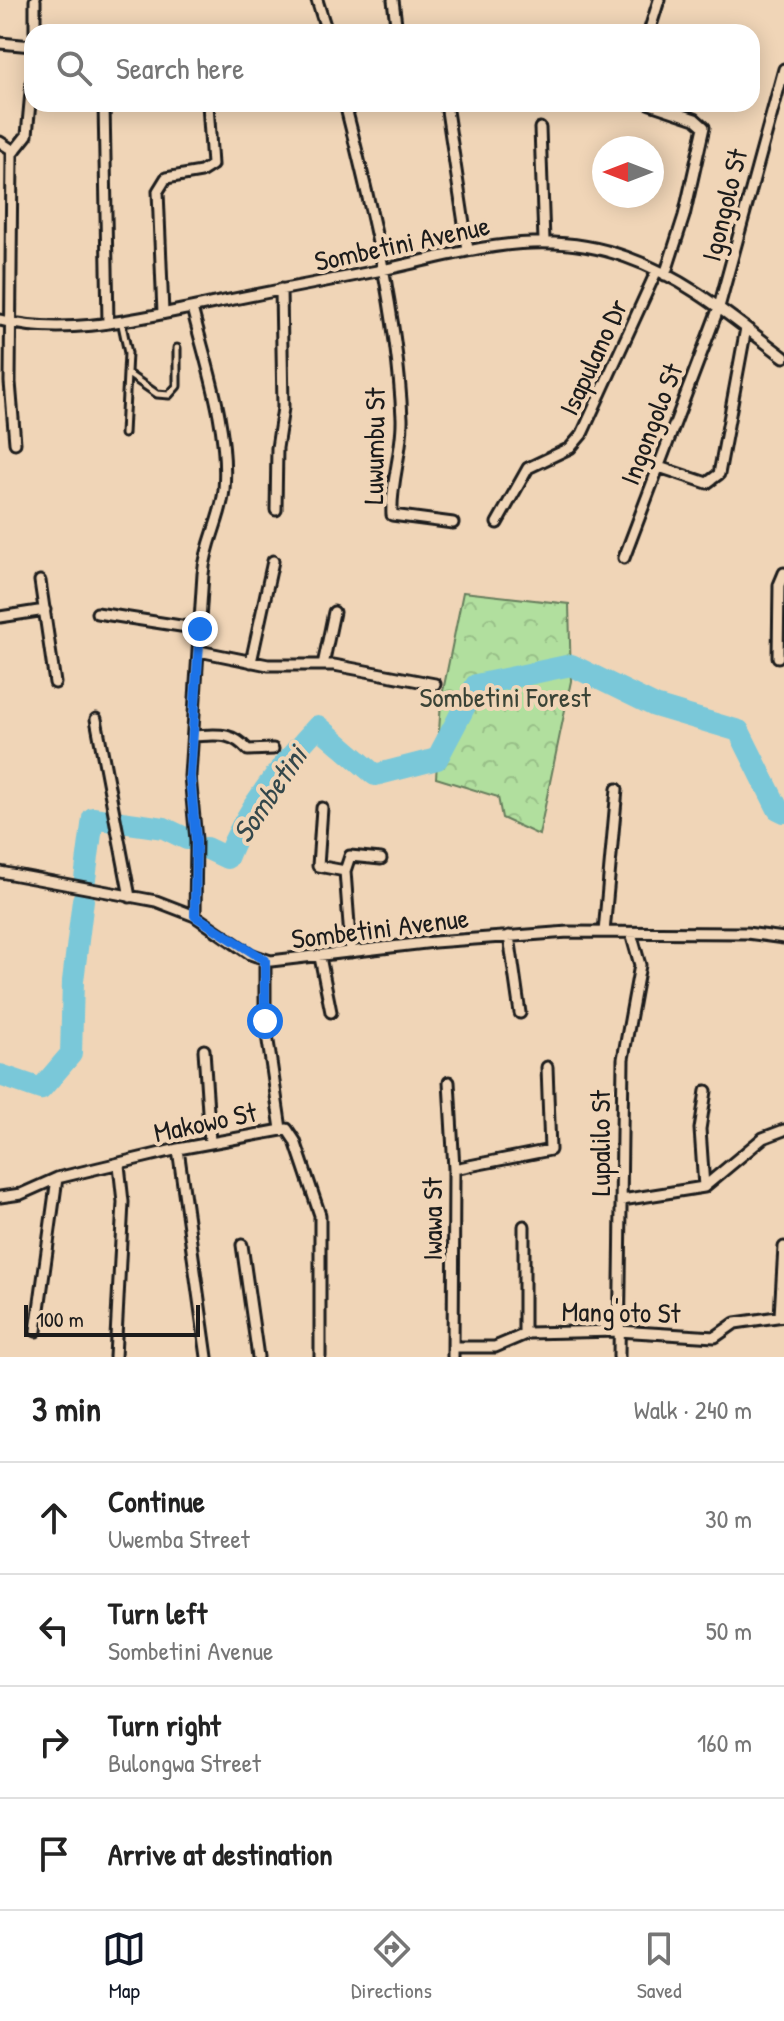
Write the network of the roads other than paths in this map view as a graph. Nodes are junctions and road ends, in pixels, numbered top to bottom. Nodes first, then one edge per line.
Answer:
1 (35, 0) edge
2 (317, 0) edge
3 (393, 0) edge
4 (659, 0) edge
5 (35, 24) edge
6 (324, 24) edge
7 (396, 24) edge
8 (652, 24) edge
9 (0, 43) edge
10 (24, 45) edge
11 (784, 69) edge
12 (29, 112) edge
13 (104, 112) edge
14 (209, 112) edge
15 (347, 112) edge
16 (447, 112) edge
17 (674, 112) edge
18 (540, 128) dead end
19 (0, 142) edge
20 (14, 151) junction
21 (544, 241) junction
22 (468, 250) junction
23 (382, 270) junction
24 (661, 272) junction
25 (281, 289) junction
26 (719, 307) junction
27 (192, 308) junction
28 (163, 313) junction
29 (0, 320) edge
30 (121, 320) junction
31 (11, 323) junction
32 (108, 323) junction
33 (746, 328) junction
34 (177, 348) dead end
35 (784, 357) edge
36 (128, 374) junction
37 (124, 434) dead end
38 (15, 443) dead end
39 (659, 467) junction
40 (276, 510) dead end
41 (453, 523) dead end
42 (497, 523) dead end
43 (624, 558) dead end
44 (273, 561) dead end
45 (784, 573) edge
46 (40, 581) dead end
47 (45, 610) junction
48 (334, 612) dead end
49 (97, 613) dead end
50 (0, 617) edge
51 (200, 629) junction
52 (199, 651) junction
53 (778, 657) dead end
54 (251, 662) junction
55 (323, 665) junction
56 (55, 683) dead end
57 (435, 684) dead end
58 (96, 719) dead end
59 (193, 736) junction
60 (273, 749) dead end
61 (617, 789) dead end
62 (322, 808) dead end
63 (381, 859) dead end
64 (345, 871) junction
65 (0, 872) edge
66 (130, 897) junction
67 (195, 916) junction
68 (604, 932) junction
69 (631, 933) junction
70 (509, 936) junction
71 (784, 938) edge
72 (351, 952) junction
73 (320, 957) junction
74 (265, 960) junction
75 (331, 1012) dead end
76 (520, 1013) dead end
77 (204, 1050) dead end
78 (547, 1067) dead end
79 (449, 1082) dead end
80 (706, 1091) dead end
81 (281, 1129) junction
82 (784, 1130) edge
83 (210, 1142) junction
84 (178, 1149) junction
85 (119, 1165) junction
86 (454, 1169) junction
87 (57, 1178) junction
88 (704, 1187) junction
89 (0, 1197) edge
90 (622, 1200) junction
91 (524, 1226) dead end
92 (242, 1245) dead end
93 (784, 1247) edge
94 (782, 1316) edge
95 (36, 1331) dead end
96 (618, 1331) junction
97 (524, 1334) junction
98 (454, 1352) edge
99 (115, 1357) edge
100 (207, 1357) edge
101 (258, 1357) edge
102 (320, 1357) edge
103 (619, 1357) edge

1 - 5 street
2 - 6 street
3 - 7 street
4 - 8 street
9 - 10 street
11 - 26 street, Igongolo St
12 - 20 street
13 - 32 street
14 - 28 street
15 - 23 street
16 - 22 street
17 - 24 street, Isapulano Dr
18 - 21 street
19 - 20 street
20 - 31 street
21 - 22 street, Sombetini Avenue
21 - 24 street, Sombetini Avenue
22 - 23 street, Sombetini Avenue
23 - 25 street, Sombetini Avenue
23 - 41 street, Luwumbu St
24 - 26 street, Sombetini Avenue
24 - 42 street, Isapulano Dr
25 - 27 street, Sombetini Avenue
25 - 40 street
26 - 33 street, Sombetini Avenue
26 - 39 street, Ingongolo St
27 - 28 street, Sombetini Avenue
27 - 51 street
28 - 30 street, Sombetini Avenue
29 - 31 street, Sombetini Avenue
30 - 32 street, Sombetini Avenue
30 - 36 lane
31 - 32 street, Sombetini Avenue
31 - 38 street
33 - 35 street, Sombetini Avenue
33 - 39 street
34 - 36 lane
36 - 37 lane
39 - 43 street, Ingongolo St
44 - 54 street
45 - 53 street
46 - 47 street
47 - 50 street
47 - 56 street
48 - 55 street
49 - 51 street
51 - 52 street
52 - 54 street
52 - 59 street
54 - 55 street
55 - 57 street
58 - 66 street
59 - 60 street
59 - 67 street
61 - 68 street
62 - 64 street
63 - 64 street
64 - 72 street
65 - 66 street, Sombetini Avenue
66 - 67 street, Sombetini Avenue
67 - 74 street, Sombetini Avenue
68 - 69 street, Sombetini Avenue
68 - 70 street, Sombetini Avenue
69 - 71 street, Sombetini Avenue
69 - 90 street, Lupalilo St
70 - 72 street, Sombetini Avenue
70 - 76 street
72 - 73 street, Sombetini Avenue
73 - 74 street, Sombetini Avenue
73 - 75 street
74 - 81 street
77 - 83 street
78 - 86 street
79 - 86 street, Iwawa St
80 - 88 street
81 - 83 street, Makowo St
81 - 102 street, Makowo St
82 - 88 street
83 - 84 street, Makowo St
84 - 85 street, Makowo St
84 - 100 street
85 - 87 street, Makowo St
85 - 99 street
86 - 98 street, Iwawa St
87 - 89 street, Makowo St
87 - 95 street
88 - 90 street
90 - 96 street, Lupalilo St
91 - 97 street
92 - 101 street
93 - 94 street
94 - 96 street, Mang'oto St
96 - 97 street, Mang'oto St
96 - 103 street, Lupalilo St
97 - 98 street, Mang'oto St

